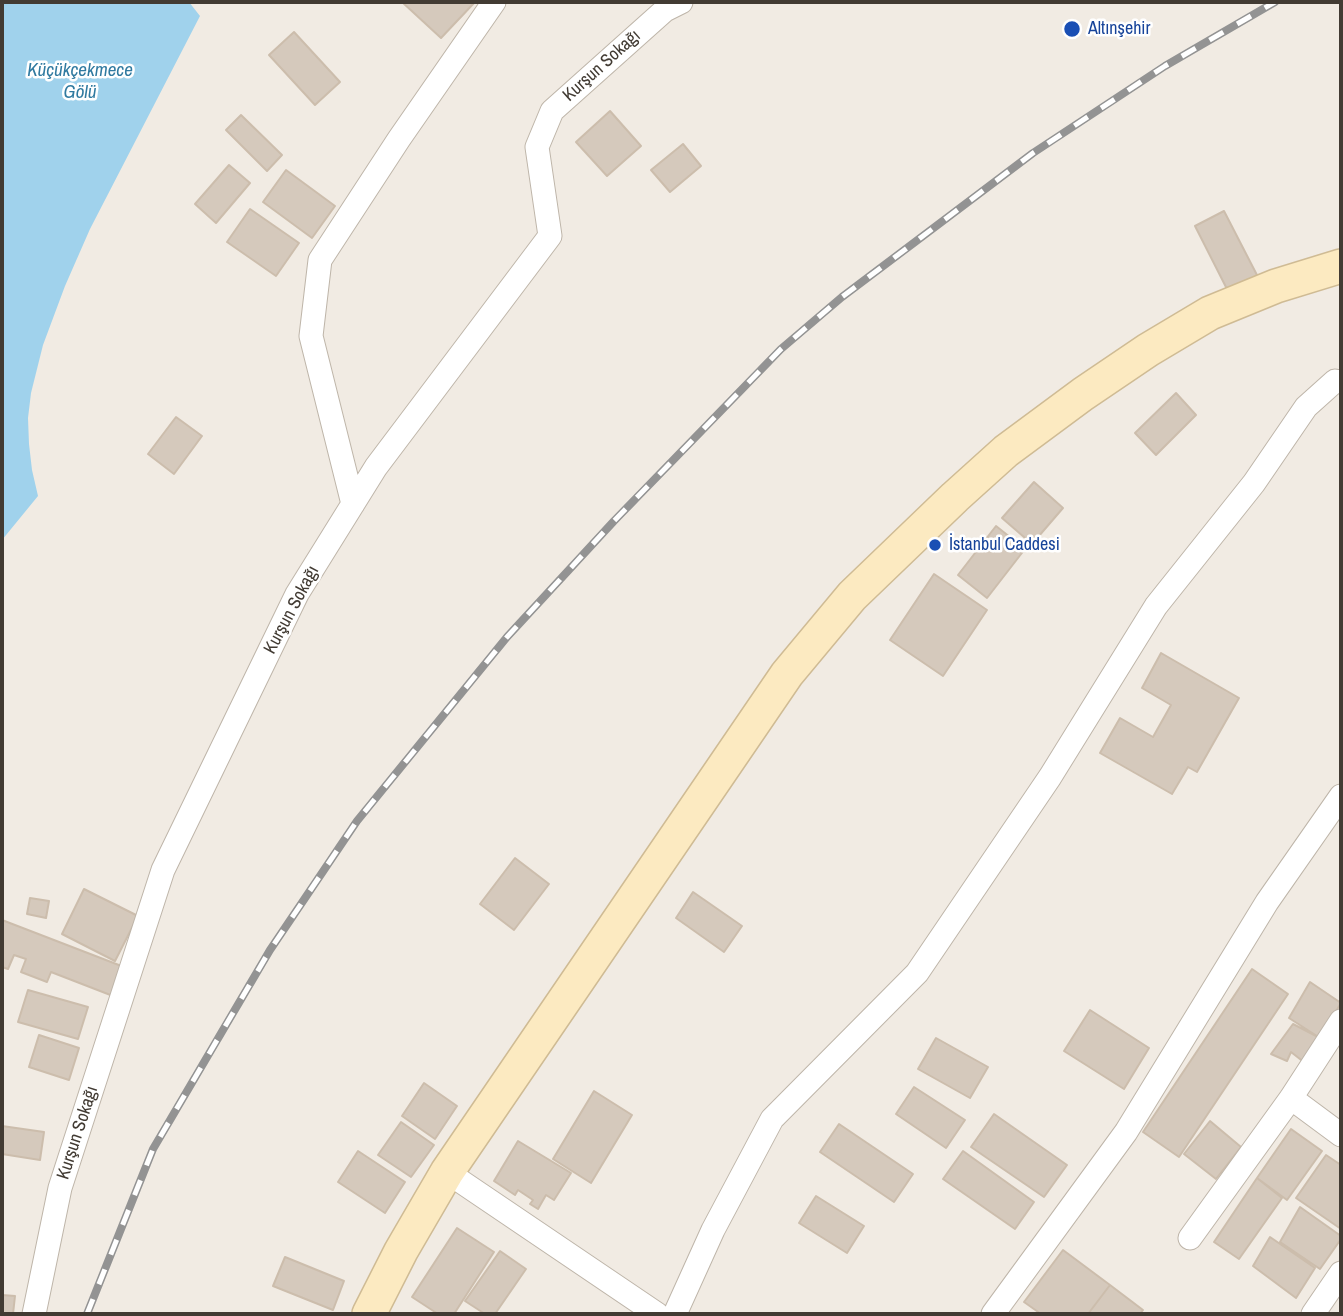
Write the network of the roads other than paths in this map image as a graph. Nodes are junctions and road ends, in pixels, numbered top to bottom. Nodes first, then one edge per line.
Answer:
1 (494, 2) edge
2 (681, 2) edge
3 (1341, 266) edge
4 (1341, 382) edge
5 (353, 504) junction
6 (1341, 796) edge
7 (1341, 1021) edge
8 (1291, 1098) junction
9 (1341, 1135) edge
10 (447, 1172) junction
11 (1190, 1238) dead end
12 (1341, 1273) edge
13 (34, 1314) edge
14 (369, 1314) edge
15 (657, 1314) edge
16 (675, 1314) edge
17 (993, 1314) edge
18 (1313, 1314) edge

1 - 5 street
2 - 5 street, Kurşun Sokağı
3 - 10 street
4 - 16 street
5 - 13 street, Kurşun Sokağı
6 - 17 street
7 - 8 street
8 - 9 street
8 - 11 street
10 - 14 street
10 - 15 street
12 - 18 street

